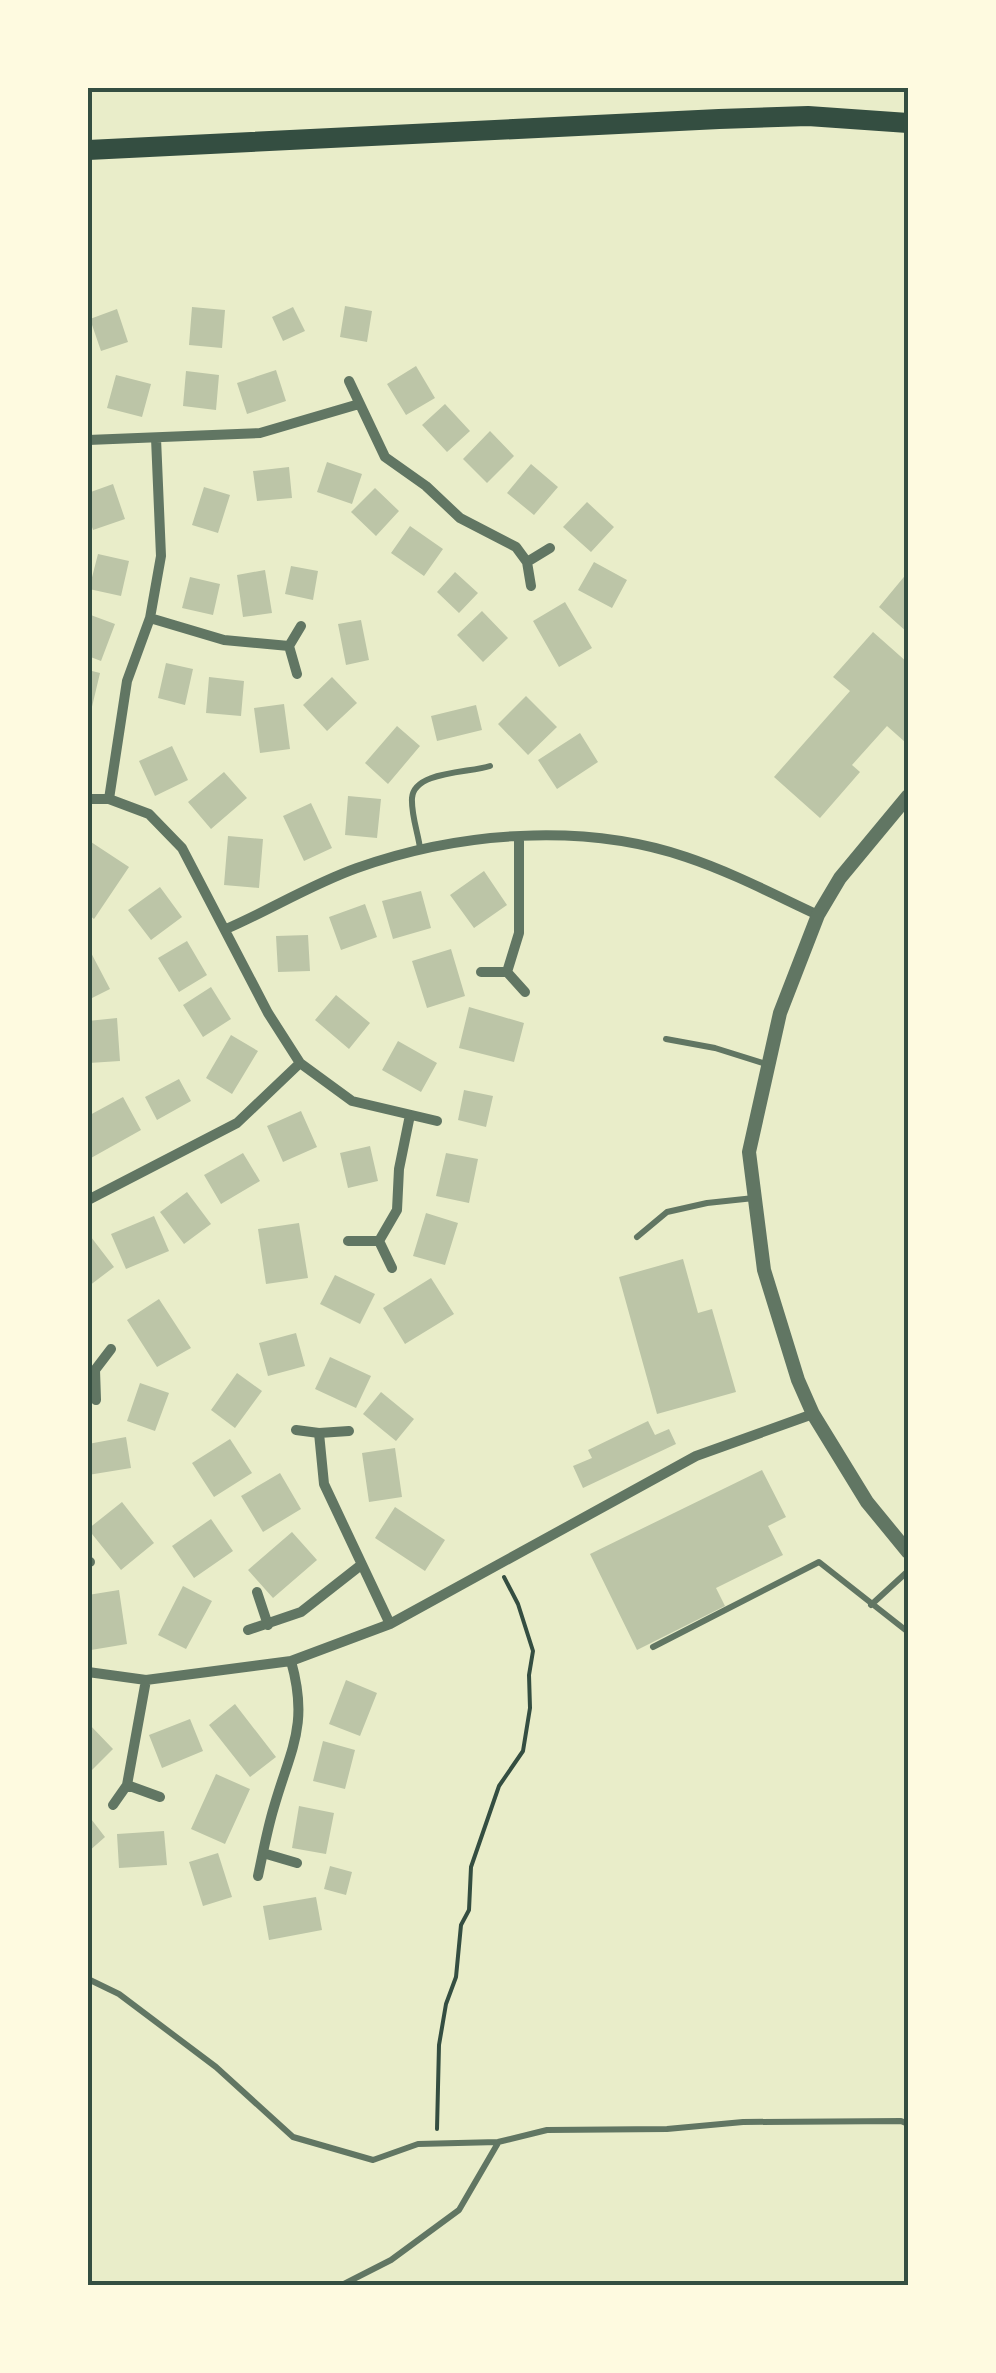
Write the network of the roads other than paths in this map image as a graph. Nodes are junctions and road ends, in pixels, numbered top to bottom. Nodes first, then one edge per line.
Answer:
1 (908, 122) edge
2 (88, 150) edge
3 (348, 381) dead end
4 (360, 404) junction
5 (156, 438) junction
6 (88, 440) edge
7 (550, 548) dead end
8 (527, 562) junction
9 (531, 586) dead end
10 (150, 618) junction
11 (301, 626) dead end
12 (288, 646) junction
13 (297, 674) dead end
14 (490, 766) dead end
15 (908, 796) edge
16 (109, 798) junction
17 (88, 799) edge
18 (519, 836) junction
19 (420, 848) junction
20 (818, 914) junction
21 (226, 929) junction
22 (481, 972) dead end
23 (508, 972) junction
24 (525, 992) dead end
25 (666, 1039) dead end
26 (300, 1063) junction
27 (767, 1065) junction
28 (410, 1116) junction
29 (437, 1122) dead end
30 (755, 1198) junction
31 (88, 1200) edge
32 (637, 1237) dead end
33 (348, 1241) dead end
34 (378, 1241) junction
35 (392, 1268) dead end
36 (111, 1348) dead end
37 (91, 1370) edge
38 (96, 1400) dead end
39 (813, 1414) junction
40 (296, 1430) dead end
41 (349, 1432) dead end
42 (319, 1433) junction
43 (908, 1552) edge
44 (361, 1565) junction
45 (908, 1570) edge
46 (257, 1592) dead end
47 (871, 1605) junction
48 (390, 1624) junction
49 (268, 1625) junction
50 (248, 1630) dead end
51 (908, 1632) edge
52 (653, 1648) dead end
53 (291, 1661) junction
54 (88, 1672) edge
55 (146, 1680) junction
56 (127, 1786) junction
57 (160, 1796) dead end
58 (113, 1804) dead end
59 (263, 1854) junction
60 (297, 1864) dead end
61 (258, 1876) dead end
62 (88, 1979) edge
63 (908, 2124) edge
64 (498, 2142) junction
65 (340, 2286) edge

1 - 2 highway
3 - 4 street
4 - 5 street
4 - 8 street
5 - 6 street
5 - 10 street
7 - 8 street
8 - 9 street
10 - 12 street
10 - 16 street
11 - 12 street
12 - 13 street
14 - 19 lane
15 - 20 street
16 - 17 street
16 - 21 street
18 - 19 street
18 - 20 street
18 - 23 street
19 - 21 street
20 - 27 street
21 - 26 street
22 - 23 street
23 - 24 street
25 - 27 lane
26 - 28 street
26 - 31 street
27 - 30 street
28 - 29 street
28 - 34 street
30 - 32 lane
30 - 39 street
33 - 34 street
34 - 35 street
36 - 37 street
37 - 38 street
39 - 43 street
39 - 48 street
40 - 42 street
41 - 42 street
42 - 44 street
44 - 48 street
44 - 49 street
45 - 47 lane
46 - 49 street
47 - 51 lane
47 - 52 lane
48 - 53 street
49 - 50 street
53 - 55 street
53 - 59 street
54 - 55 street
55 - 56 street
56 - 57 street
56 - 58 street
59 - 60 street
59 - 61 street
62 - 64 lane
63 - 64 lane
64 - 65 lane

